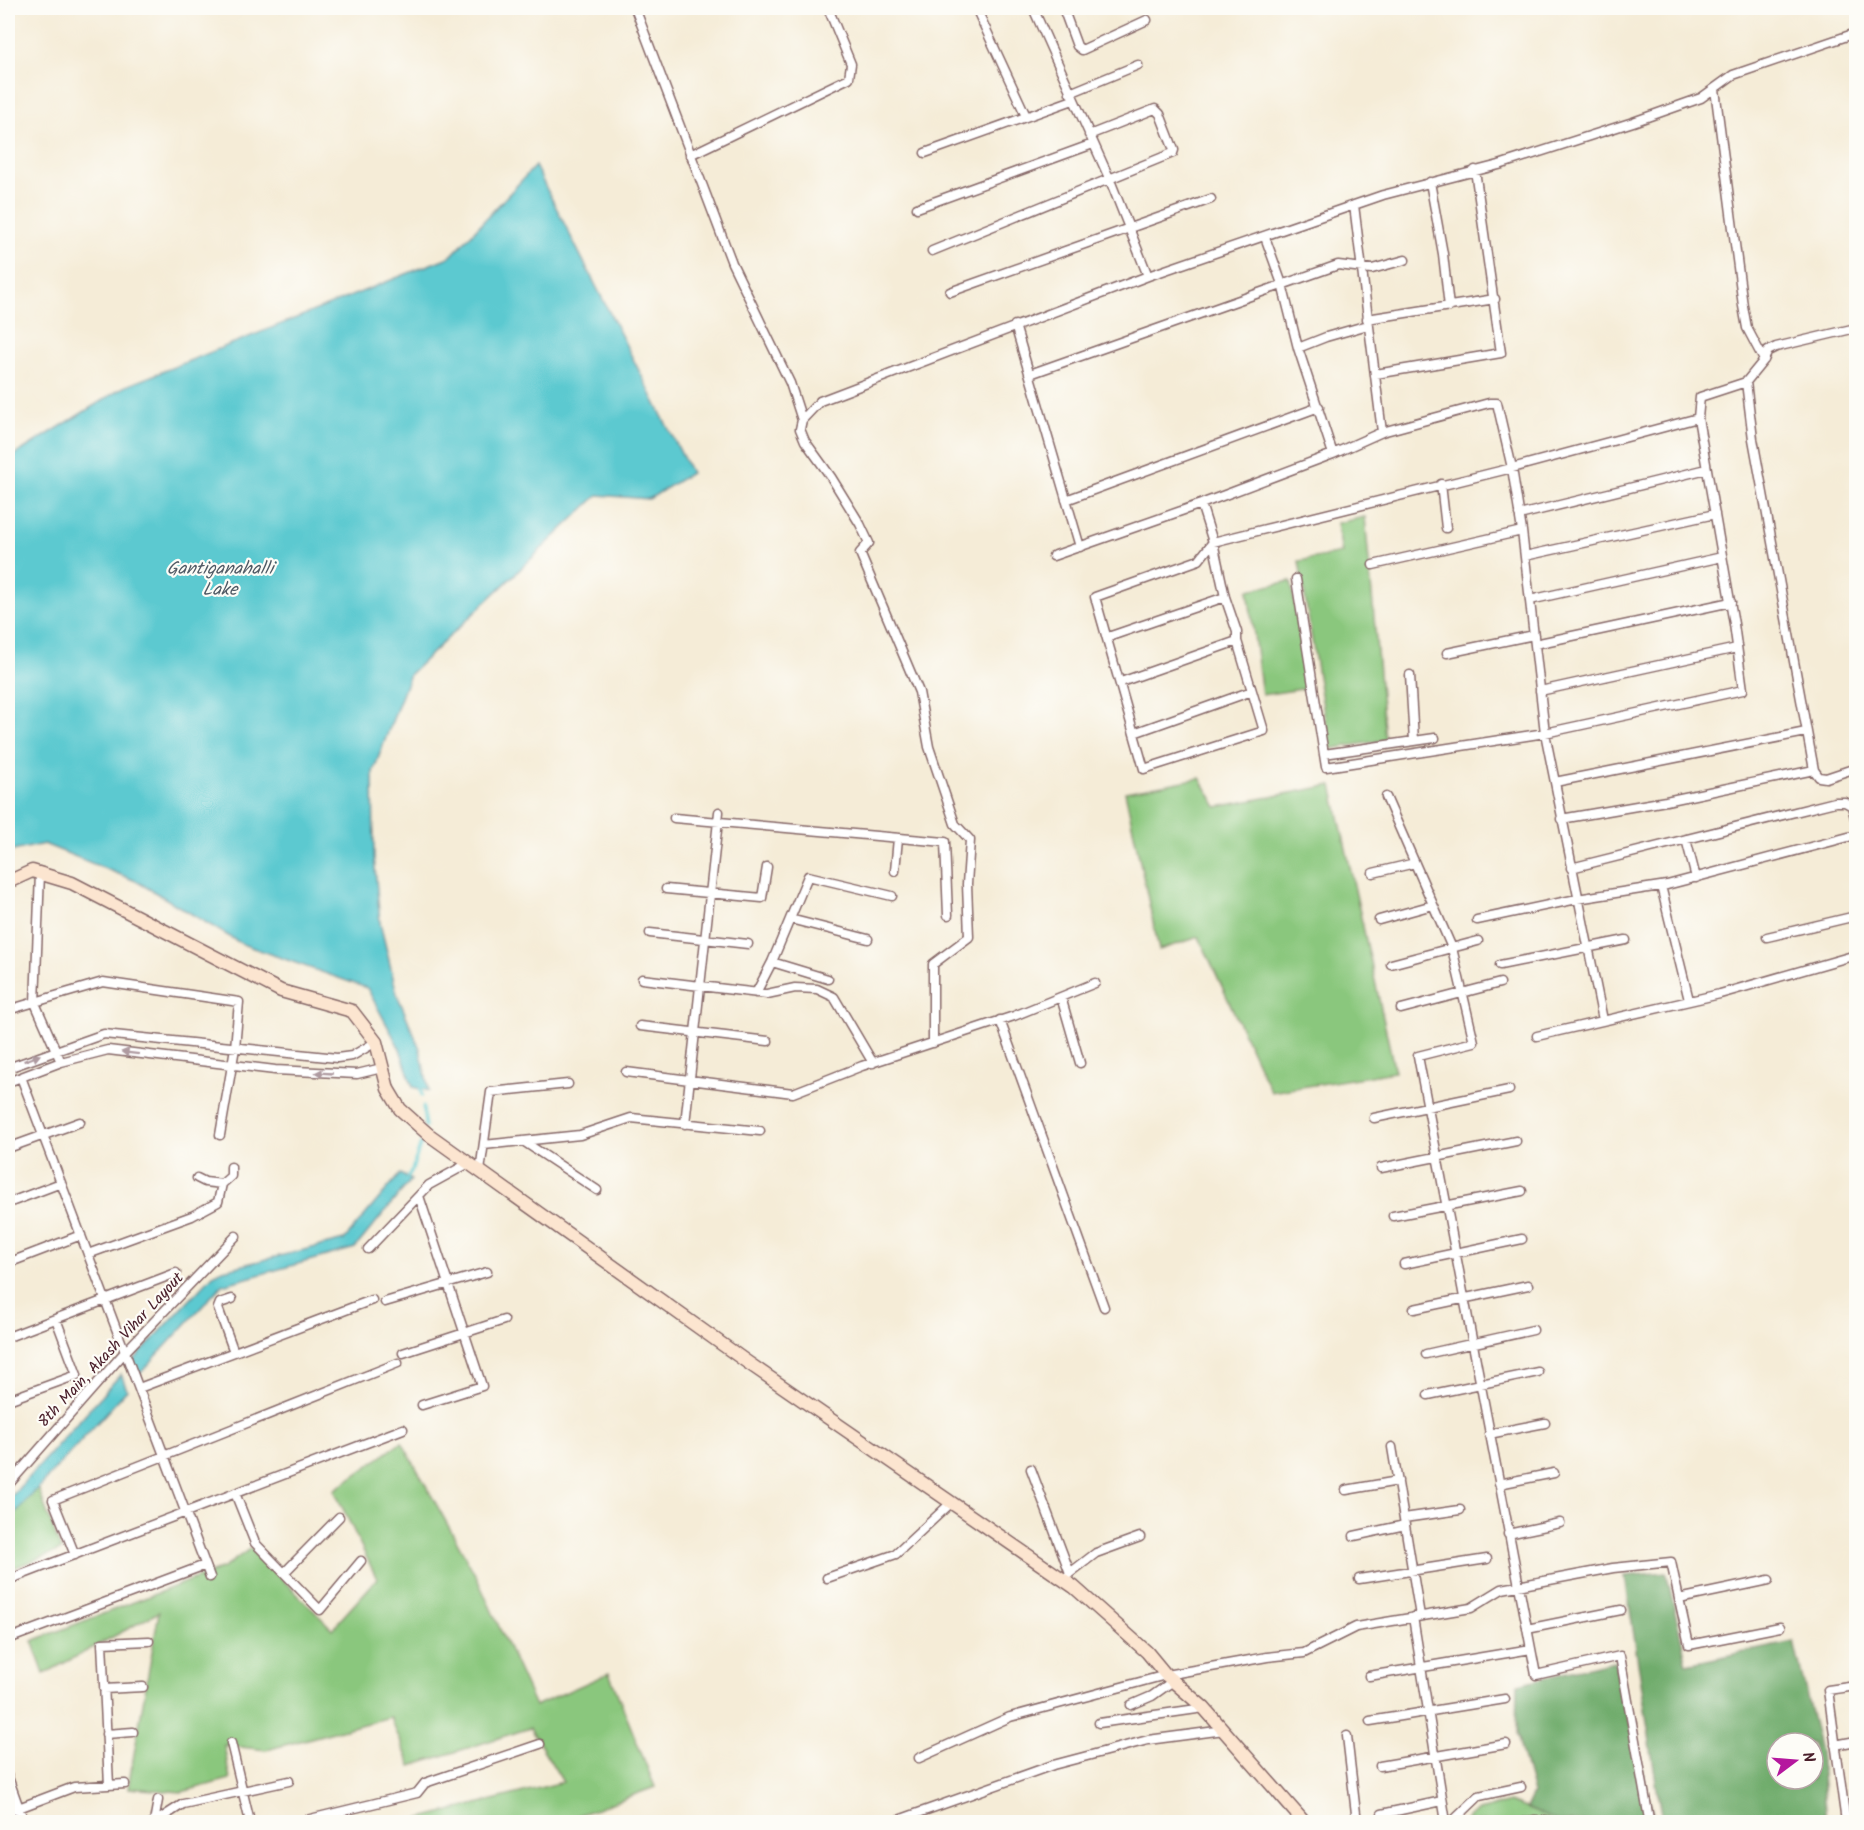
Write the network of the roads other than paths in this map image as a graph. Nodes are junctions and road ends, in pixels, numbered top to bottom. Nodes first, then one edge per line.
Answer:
1 (635, 8) edge
2 (828, 8) edge
3 (976, 8) edge
4 (1033, 8) edge
5 (1063, 8) edge
6 (1147, 20) dead end
7 (1857, 33) edge
8 (1138, 65) dead end
9 (1715, 89) junction
10 (1071, 96) junction
11 (1026, 117) junction
12 (1089, 135) junction
13 (1093, 144) junction
14 (925, 153) dead end
15 (690, 155) junction
16 (1475, 170) junction
17 (1110, 180) junction
18 (1430, 182) junction
19 (1211, 199) dead end
20 (1354, 205) junction
21 (917, 208) dead end
22 (1130, 228) junction
23 (1266, 237) junction
24 (932, 251) dead end
25 (1405, 260) dead end
26 (1363, 267) junction
27 (1148, 276) junction
28 (1282, 284) junction
29 (950, 292) dead end
30 (1495, 299) junction
31 (1449, 307) junction
32 (1367, 322) junction
33 (1015, 325) junction
34 (1857, 328) edge
35 (1298, 348) junction
36 (1764, 360) junction
37 (1030, 374) junction
38 (1376, 374) junction
39 (1746, 382) junction
40 (1319, 407) junction
41 (1698, 418) junction
42 (802, 420) junction
43 (1382, 432) junction
44 (1333, 454) junction
45 (1512, 468) junction
46 (1707, 470) junction
47 (1441, 484) junction
48 (1066, 500) junction
49 (1201, 504) junction
50 (1714, 514) junction
51 (1519, 515) junction
52 (1446, 528) dead end
53 (1522, 531) junction
54 (1213, 542) junction
55 (1080, 547) junction
56 (1053, 556) dead end
57 (1525, 556) junction
58 (1722, 557) junction
59 (1373, 565) dead end
60 (1296, 579) dead end
61 (1225, 597) junction
62 (1530, 600) junction
63 (1731, 602) junction
64 (1108, 637) junction
65 (1534, 639) junction
66 (1238, 641) junction
67 (1737, 648) junction
68 (1447, 654) dead end
69 (1410, 675) dead end
70 (1121, 682) junction
71 (1252, 691) junction
72 (1540, 691) junction
73 (1806, 732) junction
74 (1134, 733) junction
75 (1545, 733) junction
76 (1435, 738) dead end
77 (1414, 741) junction
78 (1324, 754) junction
79 (1857, 768) edge
80 (1814, 770) junction
81 (1555, 782) junction
82 (1386, 797) dead end
83 (1854, 805) edge
84 (719, 817) junction
85 (674, 818) dead end
86 (1562, 819) junction
87 (1857, 822) edge
88 (1857, 835) edge
89 (898, 838) junction
90 (1686, 839) junction
91 (1415, 863) junction
92 (767, 867) dead end
93 (1571, 868) junction
94 (895, 871) dead end
95 (40, 873) junction
96 (1373, 873) dead end
97 (1696, 878) junction
98 (8, 882) edge
99 (1661, 886) junction
100 (666, 889) dead end
101 (710, 893) junction
102 (892, 896) dead end
103 (1577, 899) junction
104 (1433, 905) junction
105 (948, 915) dead end
106 (1857, 915) edge
107 (790, 919) junction
108 (1379, 920) dead end
109 (1477, 920) dead end
110 (650, 933) dead end
111 (1767, 938) dead end
112 (705, 939) junction
113 (868, 939) dead end
114 (1626, 940) dead end
115 (1478, 941) dead end
116 (748, 944) dead end
117 (1452, 948) junction
118 (1587, 948) junction
119 (1857, 955) edge
120 (772, 962) junction
121 (1391, 964) dead end
122 (1500, 965) dead end
123 (642, 979) dead end
124 (828, 979) dead end
125 (1095, 983) dead end
126 (1500, 983) dead end
127 (700, 987) junction
128 (756, 993) junction
129 (1463, 993) junction
130 (1061, 997) junction
131 (1689, 1000) junction
132 (35, 1003) junction
133 (1401, 1009) dead end
134 (8, 1010) edge
135 (1000, 1020) junction
136 (1603, 1020) junction
137 (640, 1026) dead end
138 (695, 1032) junction
139 (1537, 1036) dead end
140 (768, 1041) dead end
141 (376, 1042) junction
142 (933, 1043) junction
143 (235, 1048) junction
144 (56, 1049) junction
145 (61, 1062) junction
146 (873, 1063) junction
147 (1080, 1063) dead end
148 (231, 1065) junction
149 (8, 1068) edge
150 (382, 1068) junction
151 (626, 1072) dead end
152 (21, 1077) junction
153 (689, 1080) junction
154 (8, 1082) edge
155 (568, 1084) dead end
156 (1509, 1090) dead end
157 (1427, 1107) junction
158 (1374, 1118) dead end
159 (80, 1122) dead end
160 (684, 1124) junction
161 (760, 1131) dead end
162 (43, 1135) junction
163 (220, 1135) dead end
164 (522, 1141) junction
165 (1516, 1141) dead end
166 (484, 1145) junction
167 (8, 1148) edge
168 (1437, 1156) junction
169 (469, 1163) junction
170 (231, 1167) dead end
171 (1381, 1168) dead end
172 (480, 1171) junction
173 (198, 1178) dead end
174 (61, 1183) junction
175 (222, 1184) junction
176 (597, 1190) dead end
177 (1522, 1191) dead end
178 (419, 1196) junction
179 (8, 1203) edge
180 (1446, 1206) junction
181 (1393, 1216) dead end
182 (81, 1235) junction
183 (236, 1236) dead end
184 (1522, 1239) dead end
185 (368, 1249) dead end
186 (1455, 1253) junction
187 (88, 1254) junction
188 (8, 1263) edge
189 (1404, 1264) dead end
190 (487, 1272) dead end
191 (176, 1274) dead end
192 (448, 1283) junction
193 (1528, 1285) dead end
194 (232, 1299) dead end
195 (1464, 1299) junction
196 (372, 1300) dead end
197 (106, 1301) junction
198 (385, 1302) dead end
199 (1104, 1307) dead end
200 (1414, 1309) dead end
201 (56, 1319) junction
202 (504, 1320) dead end
203 (1533, 1330) dead end
204 (464, 1333) junction
205 (8, 1337) edge
206 (1472, 1344) junction
207 (234, 1352) junction
208 (403, 1353) dead end
209 (1426, 1354) dead end
210 (125, 1355) junction
211 (398, 1363) dead end
212 (1538, 1372) dead end
213 (1480, 1384) junction
214 (139, 1388) junction
215 (1428, 1395) dead end
216 (8, 1400) edge
217 (422, 1405) dead end
218 (1545, 1423) dead end
219 (404, 1430) dead end
220 (1489, 1434) junction
221 (1392, 1447) dead end
222 (164, 1456) junction
223 (1031, 1469) dead end
224 (1554, 1473) dead end
225 (1398, 1481) junction
226 (1499, 1484) junction
227 (8, 1485) edge
228 (1346, 1491) dead end
229 (235, 1494) junction
230 (952, 1502) junction
231 (1460, 1510) dead end
232 (186, 1512) junction
233 (339, 1517) dead end
234 (1405, 1521) junction
235 (1560, 1522) dead end
236 (1508, 1533) junction
237 (1354, 1536) dead end
238 (1140, 1538) dead end
239 (75, 1555) junction
240 (1487, 1559) dead end
241 (361, 1561) dead end
242 (206, 1566) junction
243 (1413, 1570) junction
244 (284, 1573) junction
245 (210, 1577) dead end
246 (1067, 1577) junction
247 (827, 1578) dead end
248 (1359, 1579) dead end
249 (8, 1580) edge
250 (1769, 1580) dead end
251 (1518, 1586) junction
252 (1679, 1599) junction
253 (1621, 1610) dead end
254 (1416, 1617) junction
255 (1780, 1627) dead end
256 (1527, 1629) junction
257 (8, 1639) edge
258 (149, 1641) dead end
259 (1531, 1649) junction
260 (1421, 1668) junction
261 (1369, 1676) dead end
262 (1170, 1678) junction
263 (1857, 1686) edge
264 (143, 1687) dead end
265 (104, 1689) junction
266 (1505, 1699) dead end
267 (1131, 1705) dead end
268 (1204, 1708) junction
269 (1428, 1712) junction
270 (1370, 1721) dead end
271 (1099, 1723) dead end
272 (1224, 1730) junction
273 (133, 1732) dead end
274 (106, 1734) junction
275 (1347, 1736) dead end
276 (1857, 1741) edge
277 (231, 1743) dead end
278 (540, 1744) dead end
279 (1506, 1744) dead end
280 (1836, 1745) junction
281 (1435, 1756) junction
282 (919, 1758) dead end
283 (1380, 1766) dead end
284 (8, 1777) edge
285 (289, 1781) dead end
286 (125, 1784) dead end
287 (109, 1785) junction
288 (1521, 1787) dead end
289 (242, 1791) junction
290 (158, 1800) dead end
291 (1442, 1802) junction
292 (19, 1808) junction
293 (8, 1812) edge
294 (1382, 1814) dead end
295 (1649, 1819) dead end
296 (24, 1822) edge
297 (154, 1822) edge
298 (250, 1822) edge
299 (303, 1822) edge
300 (893, 1822) edge
301 (1304, 1822) edge
302 (1357, 1822) edge
303 (1446, 1822) edge
304 (1452, 1822) edge
305 (1524, 1822) edge
306 (1553, 1822) edge
307 (1846, 1822) edge

1 - 15 street
2 - 15 street
3 - 11 street
4 - 10 street
5 - 6 street
7 - 9 street
8 - 10 street
9 - 16 street
9 - 36 street
10 - 11 street
10 - 12 street
11 - 14 street
12 - 13 street
12 - 17 street
13 - 17 street
13 - 21 street
15 - 42 street
16 - 18 street
16 - 30 street
17 - 22 street
17 - 24 street
18 - 20 street
18 - 31 street
19 - 22 street
20 - 23 street
20 - 26 street
22 - 27 street
22 - 29 street
23 - 27 street
23 - 28 street
25 - 26 street
26 - 28 street
26 - 32 street
27 - 33 street
28 - 35 street
28 - 37 street
30 - 31 street
30 - 38 street
31 - 32 street
32 - 35 street
32 - 38 street
33 - 37 street
33 - 42 street
34 - 36 street
35 - 40 street
36 - 39 street
37 - 48 street
38 - 43 street
39 - 41 street
39 - 73 street
40 - 44 street
40 - 48 street
41 - 45 street
41 - 46 street
42 - 142 street
43 - 44 street
43 - 45 street
44 - 49 street
45 - 47 street
45 - 51 street
46 - 50 street
46 - 51 street
47 - 52 street
47 - 54 street
48 - 55 street
49 - 54 street
49 - 55 street
50 - 57 street
50 - 58 street
51 - 53 street
53 - 57 street
53 - 59 street
54 - 61 street
54 - 64 street
55 - 56 street
57 - 62 street
58 - 62 street
58 - 63 street
60 - 78 street
61 - 64 street
61 - 66 street
62 - 65 street
63 - 65 street
63 - 67 street
64 - 70 street
65 - 68 street
65 - 72 street
66 - 70 street
66 - 71 street
67 - 72 street
67 - 75 street
69 - 77 street
70 - 74 street
71 - 74 street
71 - 74 street
72 - 75 street
73 - 80 street
73 - 81 street
75 - 78 street
75 - 81 street
76 - 77 street
77 - 78 street
79 - 80 street
80 - 86 street
81 - 86 street
82 - 91 street
83 - 87 street
83 - 90 street
84 - 85 street
84 - 89 street
84 - 101 street
86 - 93 street
88 - 97 street
89 - 94 street
89 - 105 street
90 - 93 street
90 - 97 street
91 - 96 street
91 - 104 street
92 - 101 street
93 - 103 street
95 - 98 street
95 - 132 street
95 - 141 street
97 - 99 street
99 - 103 street
99 - 131 street
100 - 101 street
101 - 112 street
102 - 107 street
103 - 109 street
103 - 118 street
104 - 108 street
104 - 117 street
106 - 111 street
107 - 113 street
107 - 120 street
110 - 112 street
112 - 116 street
112 - 127 street
114 - 118 street
115 - 117 street
117 - 121 street
117 - 129 street
118 - 122 street
118 - 136 street
119 - 131 street
120 - 124 street
120 - 128 street
123 - 127 street
125 - 130 street
126 - 129 street
127 - 128 street
127 - 138 street
128 - 146 street
129 - 133 street
129 - 157 street
130 - 135 street
130 - 147 street
131 - 136 street
132 - 134 street
132 - 143 street
132 - 144 street
135 - 142 street
135 - 199 street
136 - 139 street
137 - 138 street
138 - 140 street
138 - 153 street
141 - 143 street
141 - 150 street
142 - 146 street
143 - 144 street
143 - 148 street
144 - 145 street
149 -> 144 street
148 -> 145 street
145 - 152 street
146 - 153 street
150 -> 148 street
148 - 163 street
150 - 169 street
151 - 153 street
152 - 154 street
152 - 162 street
153 - 160 street
155 - 166 street
156 - 157 street
157 - 158 street
157 - 168 street
159 - 162 street
160 - 161 street
160 - 164 street
162 - 167 street
162 - 174 street
164 - 166 street
164 - 176 street
165 - 168 street
166 - 172 street
168 - 171 street
168 - 180 street
169 - 172 street
169 - 178 street
170 - 175 street
172 - 230 street
173 - 175 street
174 - 179 street
174 - 182 street
175 - 187 street
177 - 180 street
178 - 185 street
178 - 192 street
180 - 181 street
180 - 186 street
182 - 187 street
182 - 188 street
183 - 210 street, 8th Main, Akash Vihar Layout
184 - 186 street
186 - 189 street
186 - 195 street
187 - 197 street
190 - 192 street
191 - 197 street
192 - 198 street
192 - 204 street
193 - 195 street
194 - 207 street
195 - 200 street
195 - 206 street
196 - 207 street
197 - 201 street
197 - 210 street
201 - 205 street
201 - 216 street
202 - 204 street
203 - 206 street
204 - 208 street
204 - 217 street
206 - 209 street
206 - 213 street
207 - 214 street
210 - 214 street
210 - 227 street, 8th Main, Akash Vihar Layout
211 - 222 street
212 - 213 street
213 - 215 street
213 - 220 street
214 - 222 street
218 - 220 street
219 - 229 street
220 - 226 street
221 - 225 street
222 - 232 street
222 - 239 street
223 - 246 street
224 - 226 street
225 - 228 street
225 - 234 street
226 - 236 street
229 - 232 street
229 - 244 street
230 - 246 street
230 - 247 street
231 - 234 street
232 - 239 street
232 - 242 street
233 - 244 street
234 - 237 street
234 - 243 street
235 - 236 street
236 - 251 street
238 - 246 street
239 - 249 street
240 - 243 street
241 - 244 street
242 - 245 street
242 - 257 street
243 - 248 street
243 - 254 street
246 - 262 street
250 - 252 street
251 - 252 street
251 - 254 street
251 - 256 street
252 - 255 street
253 - 256 street
254 - 260 street
254 - 262 street
256 - 259 street
258 - 265 street
259 - 260 street
259 - 295 street
260 - 261 street
260 - 269 street
262 - 267 street
262 - 268 street
262 - 282 street
263 - 280 street
264 - 265 street
265 - 274 street
266 - 269 street
268 - 271 street
268 - 272 street
269 - 270 street
269 - 281 street
272 - 300 street
272 - 301 street
273 - 274 street
274 - 287 street
275 - 302 street
276 - 280 street
277 - 289 street
278 - 299 street
279 - 281 street
280 - 307 street
281 - 283 street
281 - 291 street
284 - 292 street
285 - 289 street
286 - 287 street
287 - 292 street
288 - 304 street
289 - 297 street
289 - 298 street
290 - 297 street
291 - 294 street
291 - 303 street
292 - 293 street
292 - 296 street
305 - 306 street

